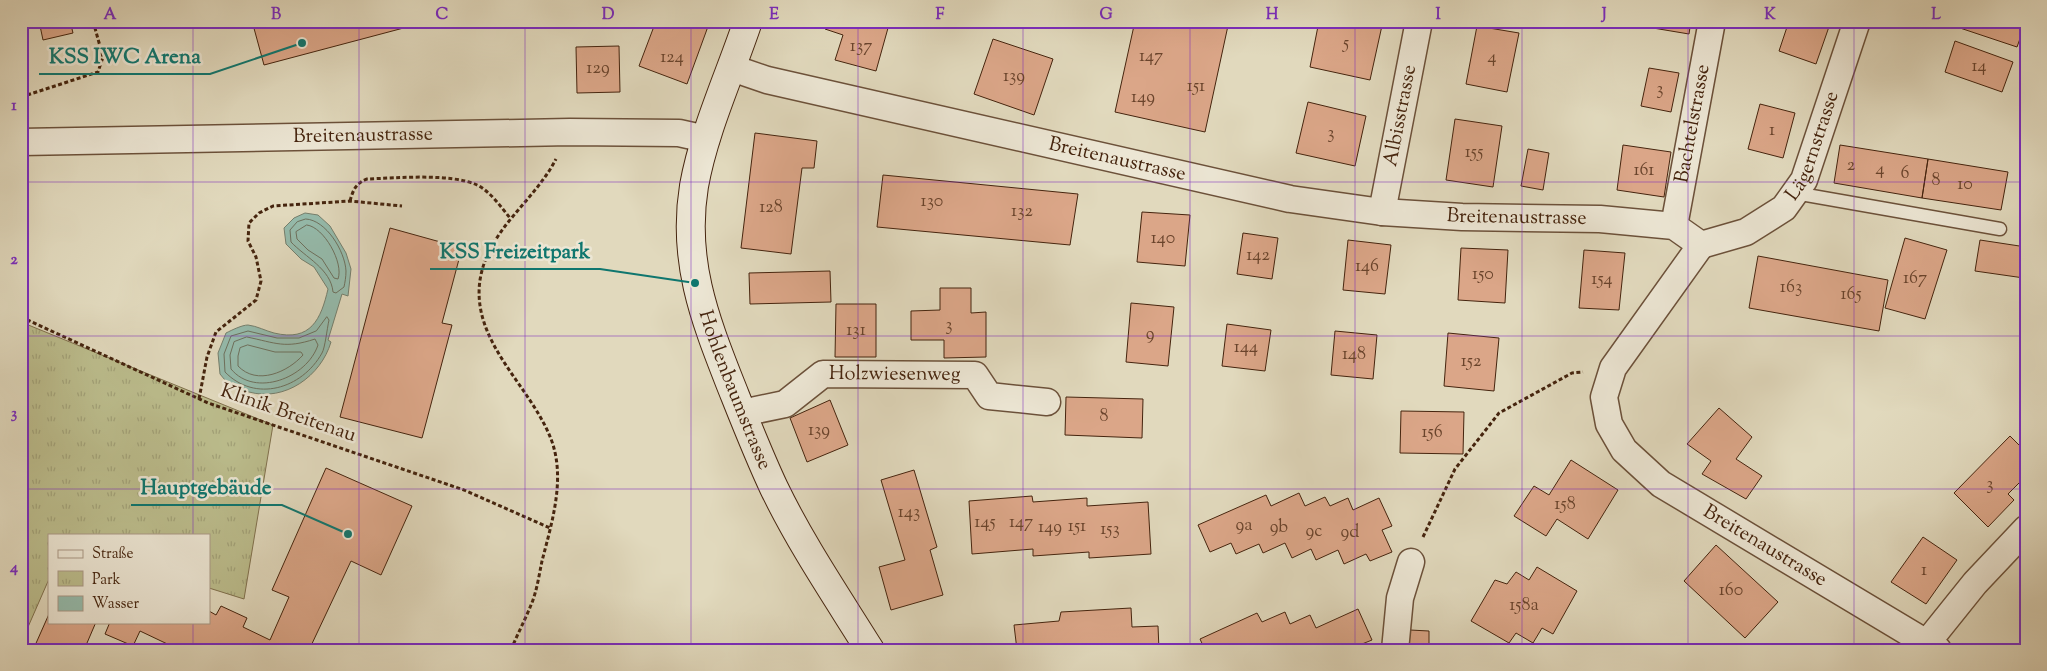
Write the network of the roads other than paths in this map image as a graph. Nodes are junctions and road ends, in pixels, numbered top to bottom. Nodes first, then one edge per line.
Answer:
1 (748, 21) edge
2 (1419, 21) edge
3 (1712, 21) edge
4 (1858, 21) edge
5 (732, 68) junction
6 (706, 139) junction
7 (21, 142) edge
8 (1795, 193) junction
9 (1382, 212) junction
10 (1674, 226) junction
11 (2000, 229) dead end
12 (1701, 245) junction
13 (1047, 402) dead end
14 (742, 413) junction
15 (2026, 529) edge
16 (1411, 562) road end
17 (1932, 647) edge
18 (870, 650) edge
19 (1395, 650) edge

1 - 5 street, Hohlenbaumstrasse
2 - 9 street, Albisstrasse
3 - 10 street, Bachtelstrasse
4 - 8 street, Lägernstrasse
5 - 6 street, Hohlenbaumstrasse
5 - 9 street, Breitenaustrasse
6 - 7 street, Breitenaustrasse
6 - 14 street, Hohlenbaumstrasse
8 - 11 lane
8 - 12 street, Lägernstrasse
9 - 10 street, Breitenaustrasse
10 - 12 street, Breitenaustrasse
12 - 17 street, Breitenaustrasse
13 - 14 street, Holzwiesenweg
14 - 18 street, Hohlenbaumstrasse
15 - 17 street
16 - 19 street

